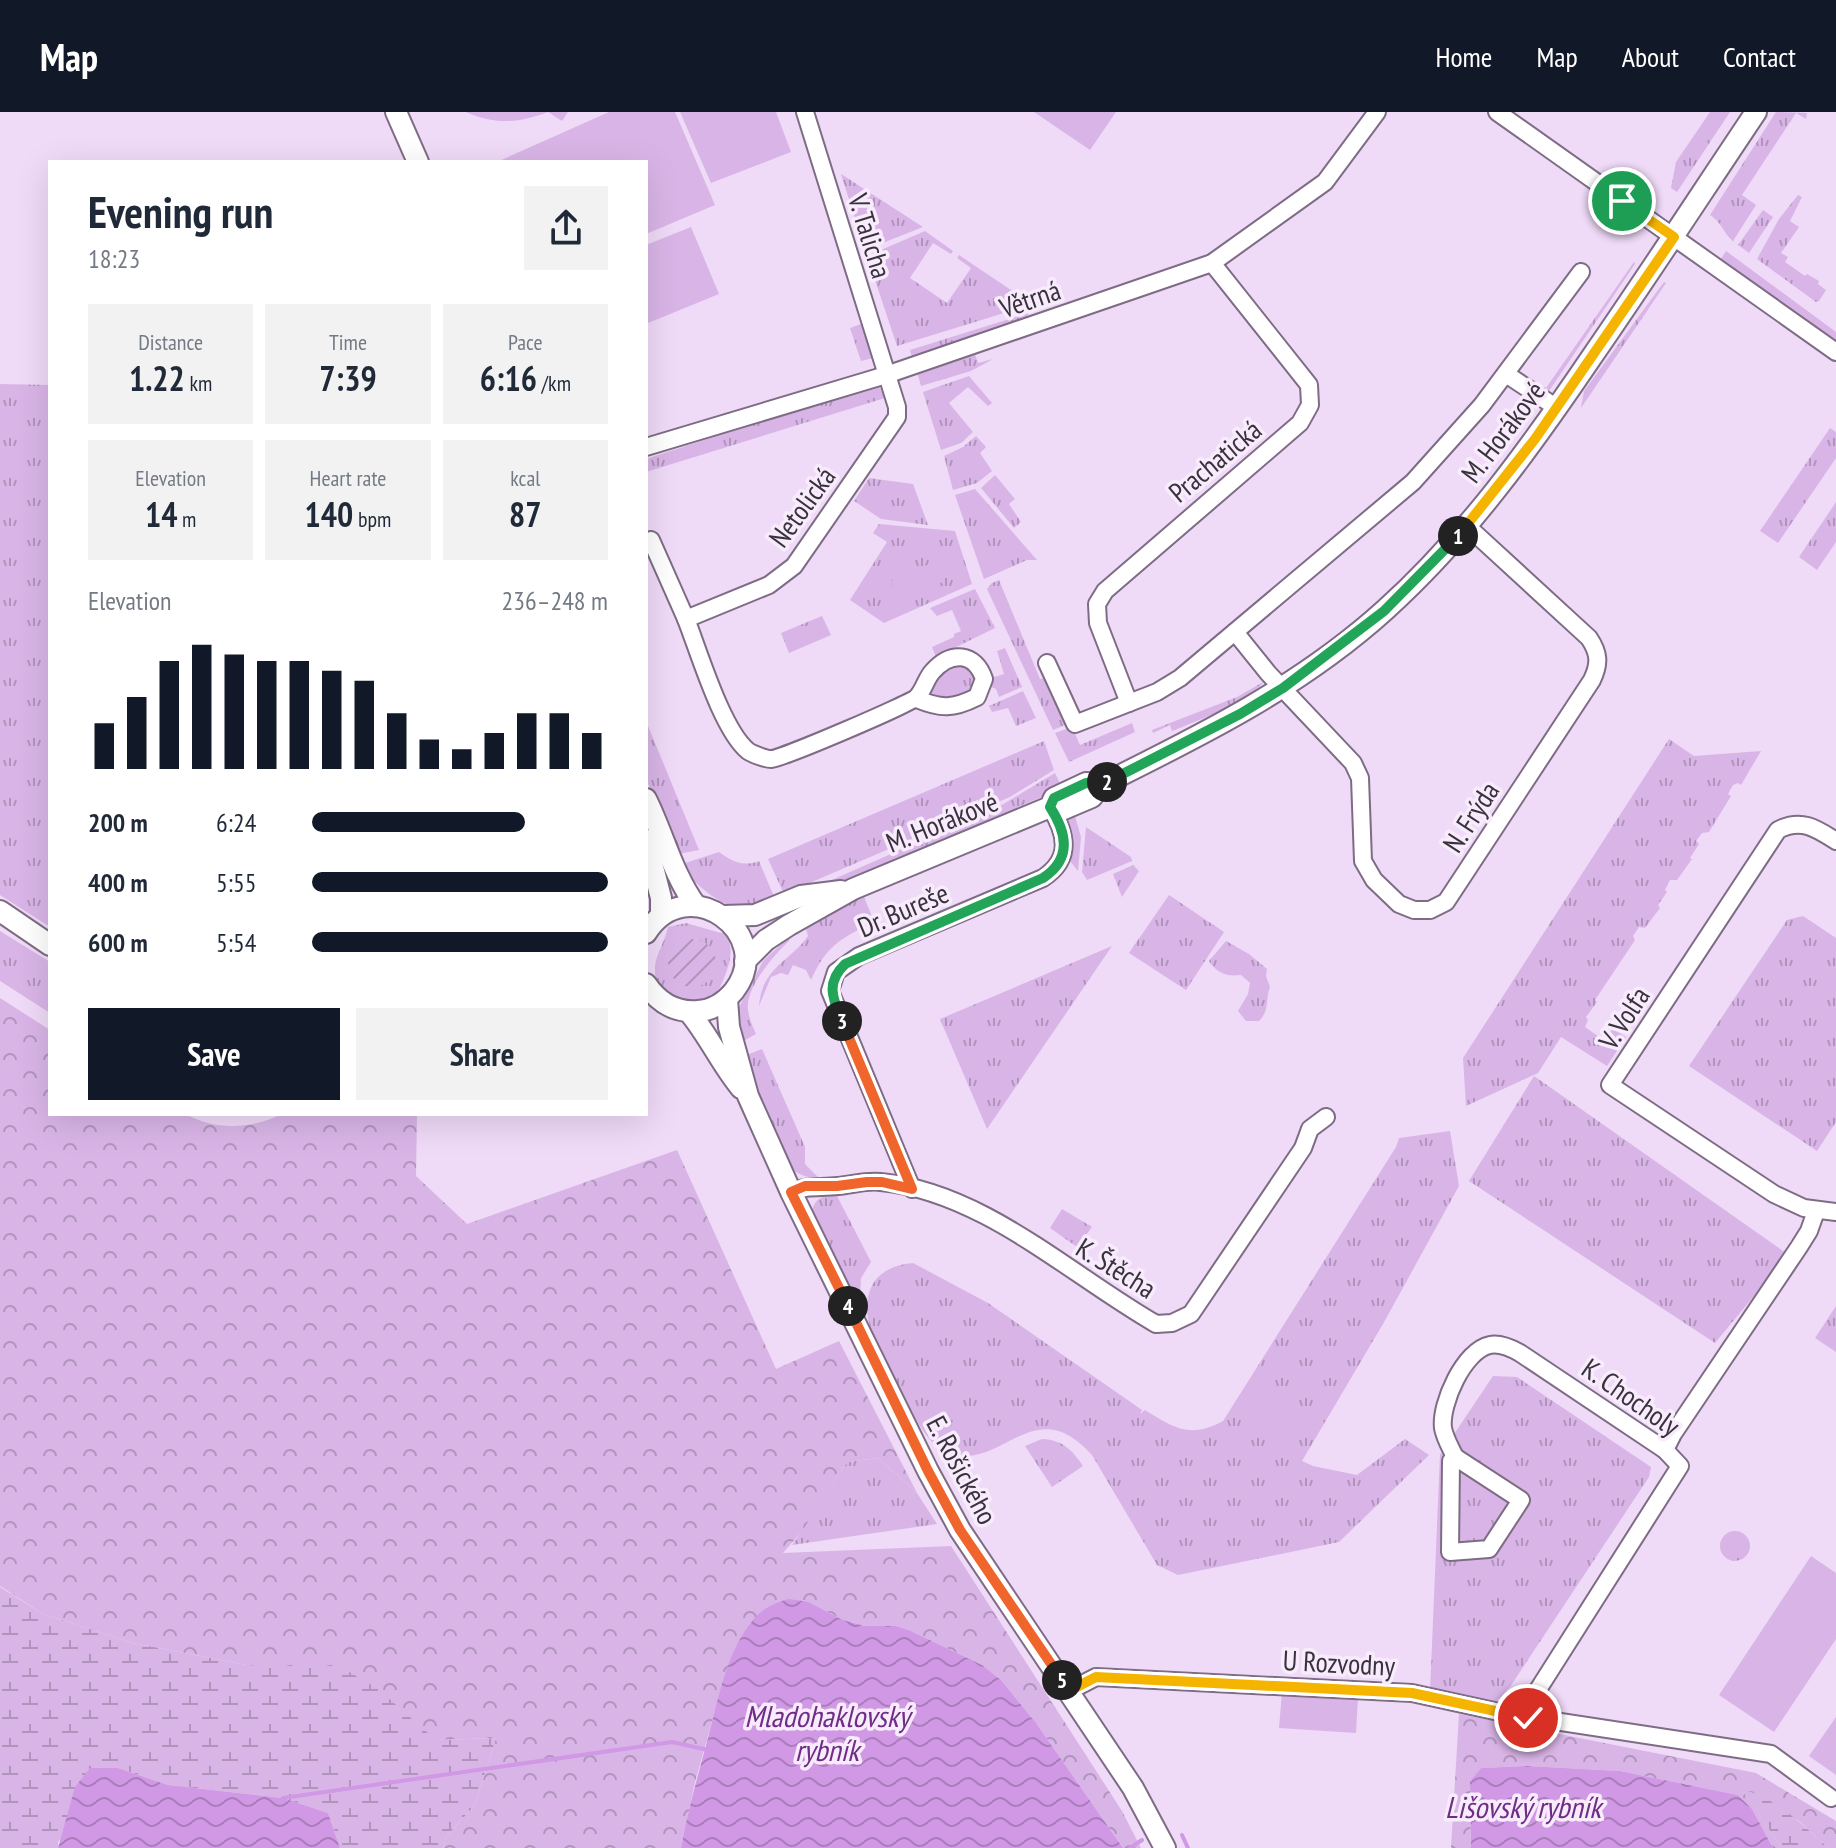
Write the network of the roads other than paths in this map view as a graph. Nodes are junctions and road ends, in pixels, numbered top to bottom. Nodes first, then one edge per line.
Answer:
1 (396, 112) edge
2 (1377, 112) edge
3 (1497, 112) edge
4 (1756, 112) edge
5 (810, 113) edge
6 (417, 160) edge
7 (1674, 237) junction
8 (1212, 263) junction
9 (1581, 272) dead end
10 (1836, 352) edge
11 (1506, 374) junction
12 (886, 375) junction
13 (1557, 408) junction
14 (648, 446) edge
15 (1467, 526) junction
16 (651, 540) dead end
17 (686, 619) junction
18 (1235, 632) junction
19 (1047, 663) dead end
20 (1283, 688) junction
21 (917, 699) dead end
22 (1129, 703) junction
23 (648, 804) edge
24 (1051, 807) junction
25 (1836, 841) edge
26 (648, 848) edge
27 (853, 889) junction
28 (696, 906) junction
29 (0, 911) edge
30 (661, 915) junction
31 (724, 916) junction
32 (648, 931) edge
33 (48, 944) edge
34 (745, 961) junction
35 (648, 991) edge
36 (727, 999) junction
37 (689, 1012) junction
38 (748, 1096) junction
39 (1326, 1117) dead end
40 (912, 1189) junction
41 (791, 1192) junction
42 (1816, 1211) junction
43 (1836, 1212) edge
44 (1665, 1450) junction
45 (1455, 1457) junction
46 (1069, 1691) junction
47 (1528, 1718) junction
48 (1831, 1798) dead end
49 (1165, 1848) edge

1 - 6 street
2 - 8 street, Větrná
3 - 7 street
4 - 7 street, M. Horákové
5 - 12 street, V. Talicha
7 - 10 street
7 - 13 street, M. Horákové
8 - 12 street, Větrná
8 - 22 street, Prachatická
9 - 11 street
11 - 13 street
11 - 18 street
12 - 14 street, Větrná
12 - 17 street, Netolická
13 - 15 street, M. Horákové
15 - 20 street, M. Horákové
15 - 20 street, N. Frýda
16 - 17 street
17 - 21 street
18 - 20 street
18 - 22 street
19 - 22 street
20 - 24 street, M. Horákové
23 - 28 street
24 - 27 street, M. Horákové
24 - 40 street, Dr. Bureše
25 - 42 street, V. Volfa
26 - 30 street
27 - 31 street, M. Horákové
27 - 34 street, M. Horákové
28 - 30 street
28 - 31 street
29 - 33 street
30 - 32 street
31 - 34 street
34 - 36 street
35 - 37 street
36 - 37 street
36 - 38 street, E. Rošického
37 - 38 street, E. Rošického
38 - 41 street, E. Rošického
39 - 40 street, K. Štěcha
40 - 41 street, K. Štěcha
41 - 46 street, E. Rošického
42 - 43 street, V. Volfa
42 - 44 street
44 - 45 street, K. Chocholy
44 - 47 street, K. Chocholy
45 - 45 street, K. Chocholy
46 - 47 street, U Rozvodny
46 - 49 street, E. Rošického
47 - 48 street, U Rozvodny

